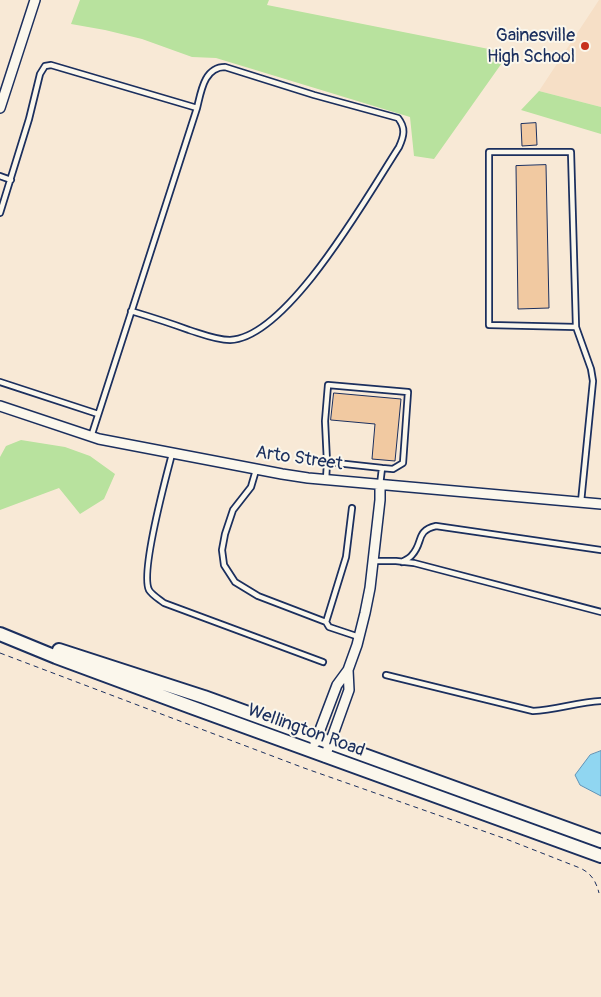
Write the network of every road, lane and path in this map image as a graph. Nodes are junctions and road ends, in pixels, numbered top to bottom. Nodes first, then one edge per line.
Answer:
1 (35, 0) edge
2 (0, 108) edge
3 (197, 108) junction
4 (0, 176) edge
5 (10, 180) junction
6 (0, 213) edge
7 (131, 310) junction
8 (576, 326) junction
9 (0, 382) edge
10 (0, 406) edge
11 (98, 414) junction
12 (92, 437) junction
13 (172, 454) junction
14 (327, 462) junction
15 (382, 468) junction
16 (256, 470) junction
17 (326, 480) junction
18 (380, 485) junction
19 (581, 502) junction
20 (601, 504) edge
21 (352, 508) dead end
22 (601, 550) edge
23 (373, 561) junction
24 (402, 562) junction
25 (601, 612) edge
26 (326, 622) junction
27 (0, 633) edge
28 (359, 636) junction
29 (0, 653) edge
30 (323, 662) dead end
31 (348, 670) junction
32 (386, 675) dead end
33 (601, 700) edge
34 (316, 738) junction
35 (330, 744) junction
36 (311, 752) junction
37 (325, 757) junction
38 (601, 841) edge
39 (601, 856) edge
40 (599, 893) dead end

1 - 2 street
3 - 5 lane
3 - 7 lane
3 - 7 lane
4 - 5 lane
5 - 6 lane
7 - 11 lane
8 - 8 lane
8 - 19 lane
9 - 11 lane
10 - 12 street, Arto Street
11 - 12 lane
12 - 13 street, Arto Street
13 - 16 street, Arto Street
13 - 30 lane
14 - 15 lane
14 - 15 lane
14 - 17 lane
15 - 18 lane
16 - 17 street, Arto Street
16 - 26 lane
17 - 18 street, Arto Street
18 - 19 street, Arto Street
18 - 23 street
19 - 20 street, Arto Street
21 - 26 lane
22 - 24 lane
23 - 24 lane
23 - 28 street
24 - 25 lane
26 - 28 lane
27 - 34 main road, Wellington Road
27 - 36 main road, Wellington Road
28 - 31 street
29 - 40 path
31 - 34 street
31 - 35 street
32 - 33 lane
34 - 35 main road, Wellington Road
34 - 36 street
35 - 37 street
35 - 38 main road, Wellington Road
36 - 37 main road, Wellington Road
37 - 39 main road, Wellington Road

